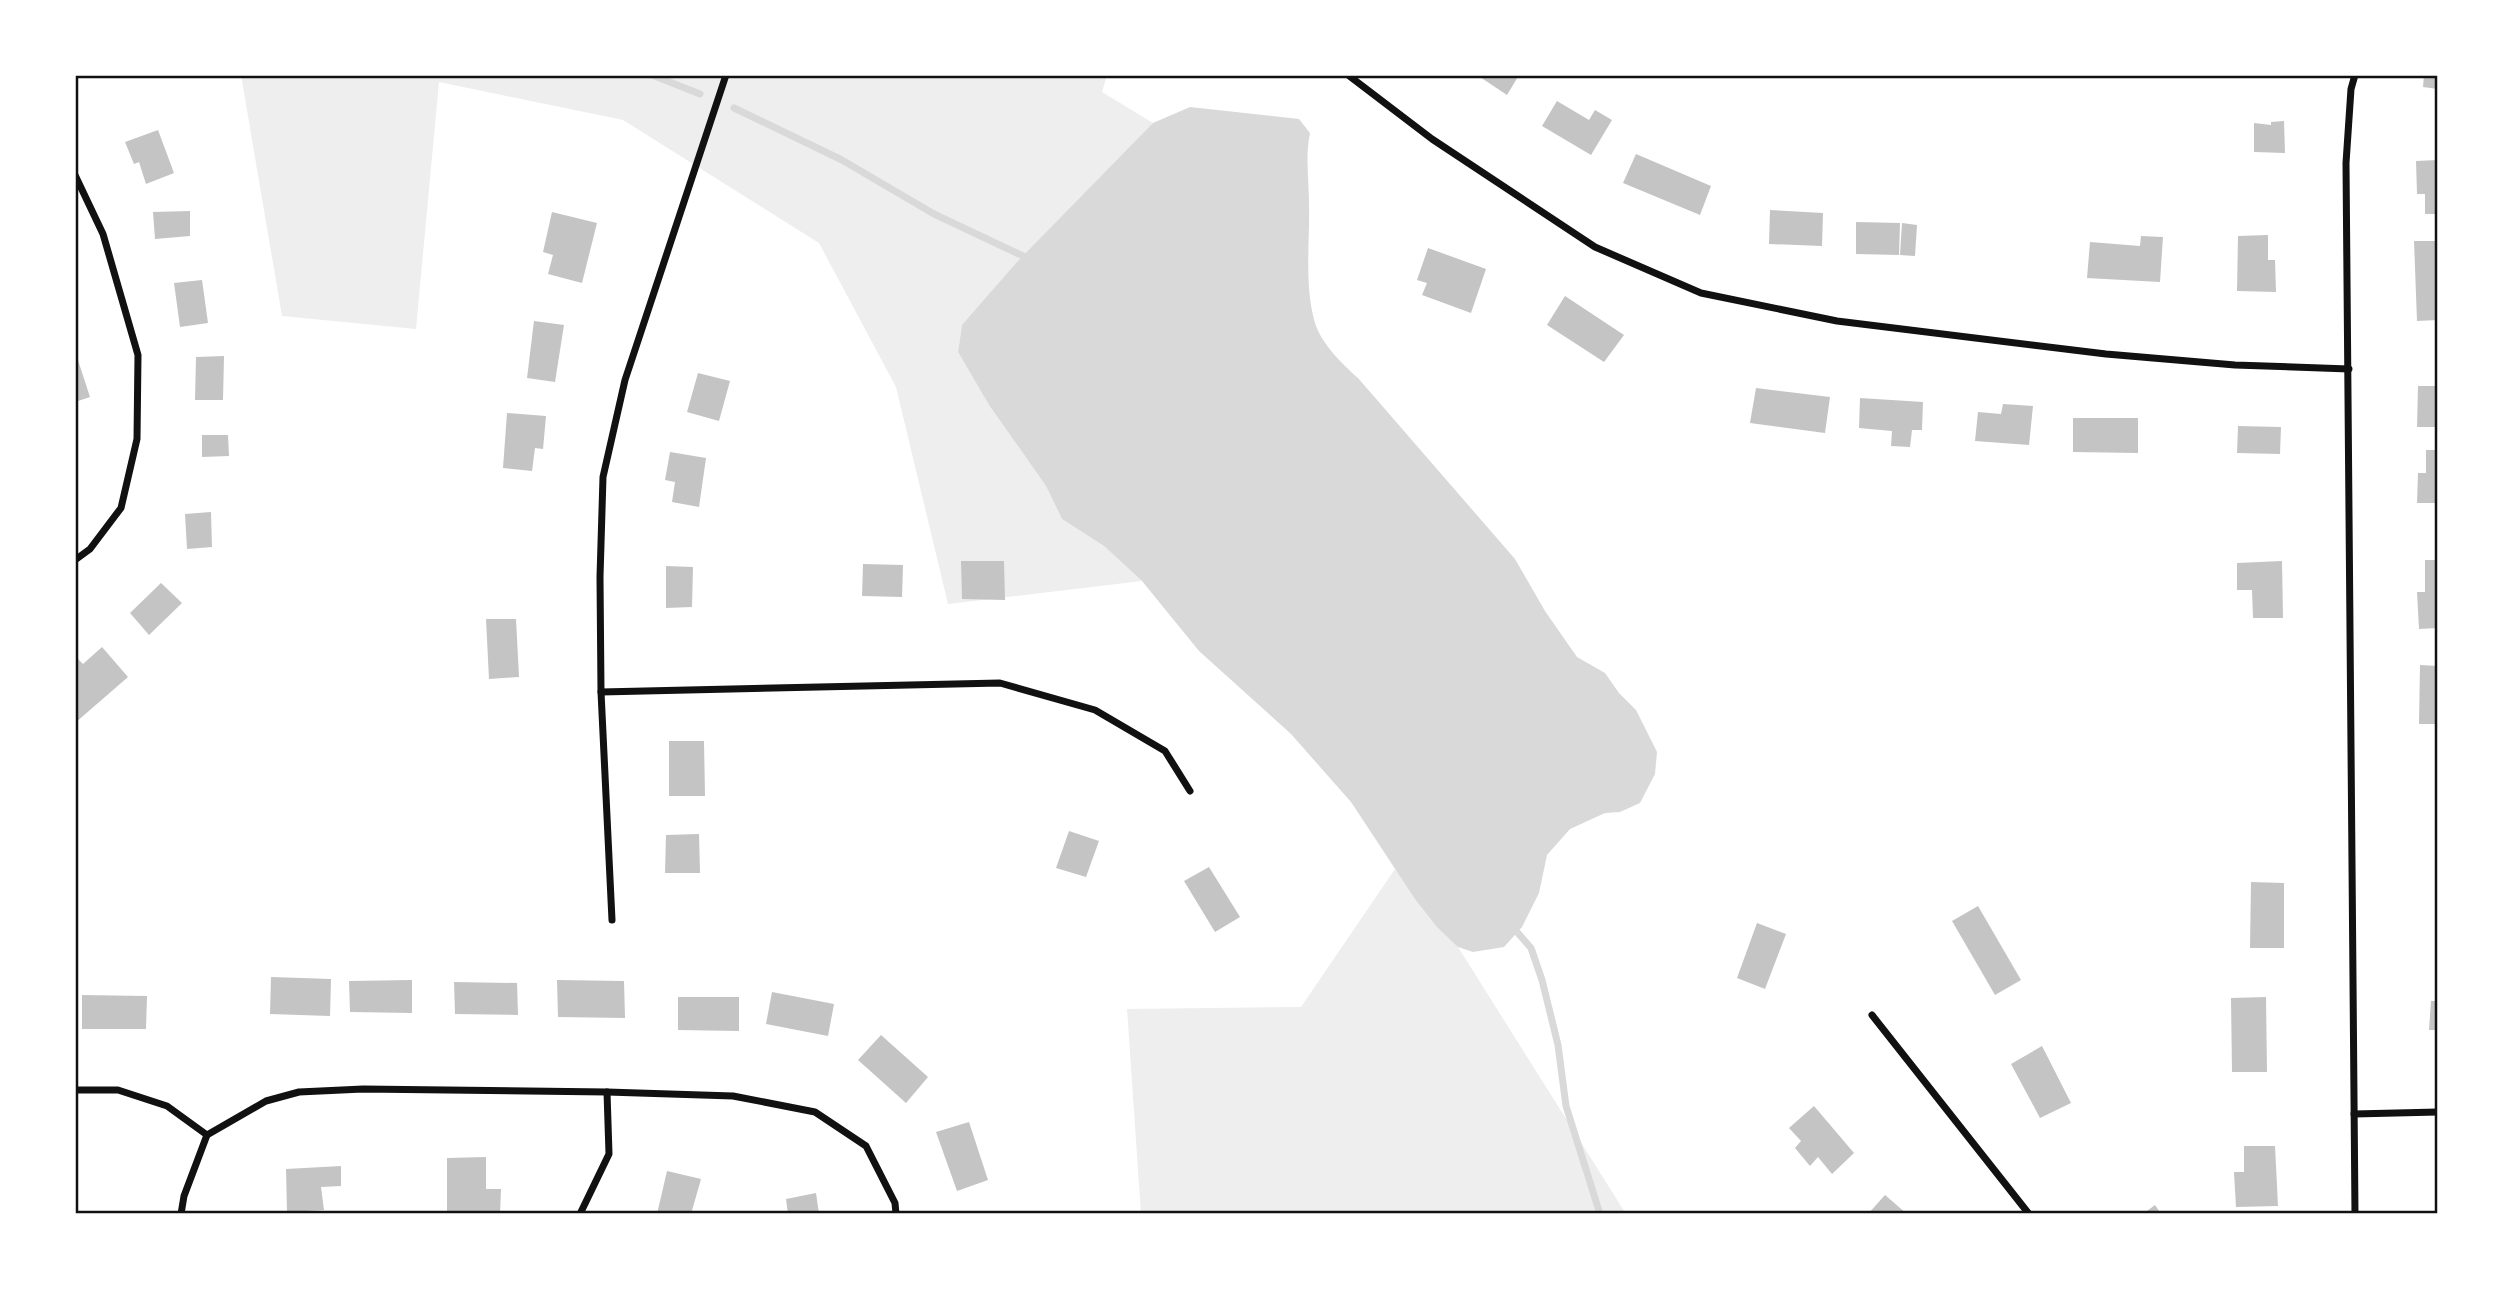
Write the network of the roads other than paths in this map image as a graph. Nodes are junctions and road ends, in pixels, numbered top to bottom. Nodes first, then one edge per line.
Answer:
1 (726, 75) edge
2 (1348, 75) edge
3 (2355, 75) edge
4 (75, 175) edge
5 (2349, 369) junction
6 (75, 560) edge
7 (601, 692) junction
8 (1190, 791) dead end
9 (612, 920) dead end
10 (1872, 1015) dead end
11 (75, 1090) edge
12 (607, 1092) junction
13 (2438, 1112) edge
14 (2354, 1114) junction
15 (207, 1135) junction
16 (181, 1214) edge
17 (580, 1214) edge
18 (896, 1214) edge
19 (2029, 1214) edge
20 (2355, 1214) edge

1 - 7 street
2 - 5 street
3 - 5 street
4 - 6 street
5 - 14 street
7 - 8 street
7 - 9 street
10 - 19 street
11 - 15 street
12 - 15 street
12 - 17 street
12 - 18 street
13 - 14 street
14 - 20 street
15 - 16 street

